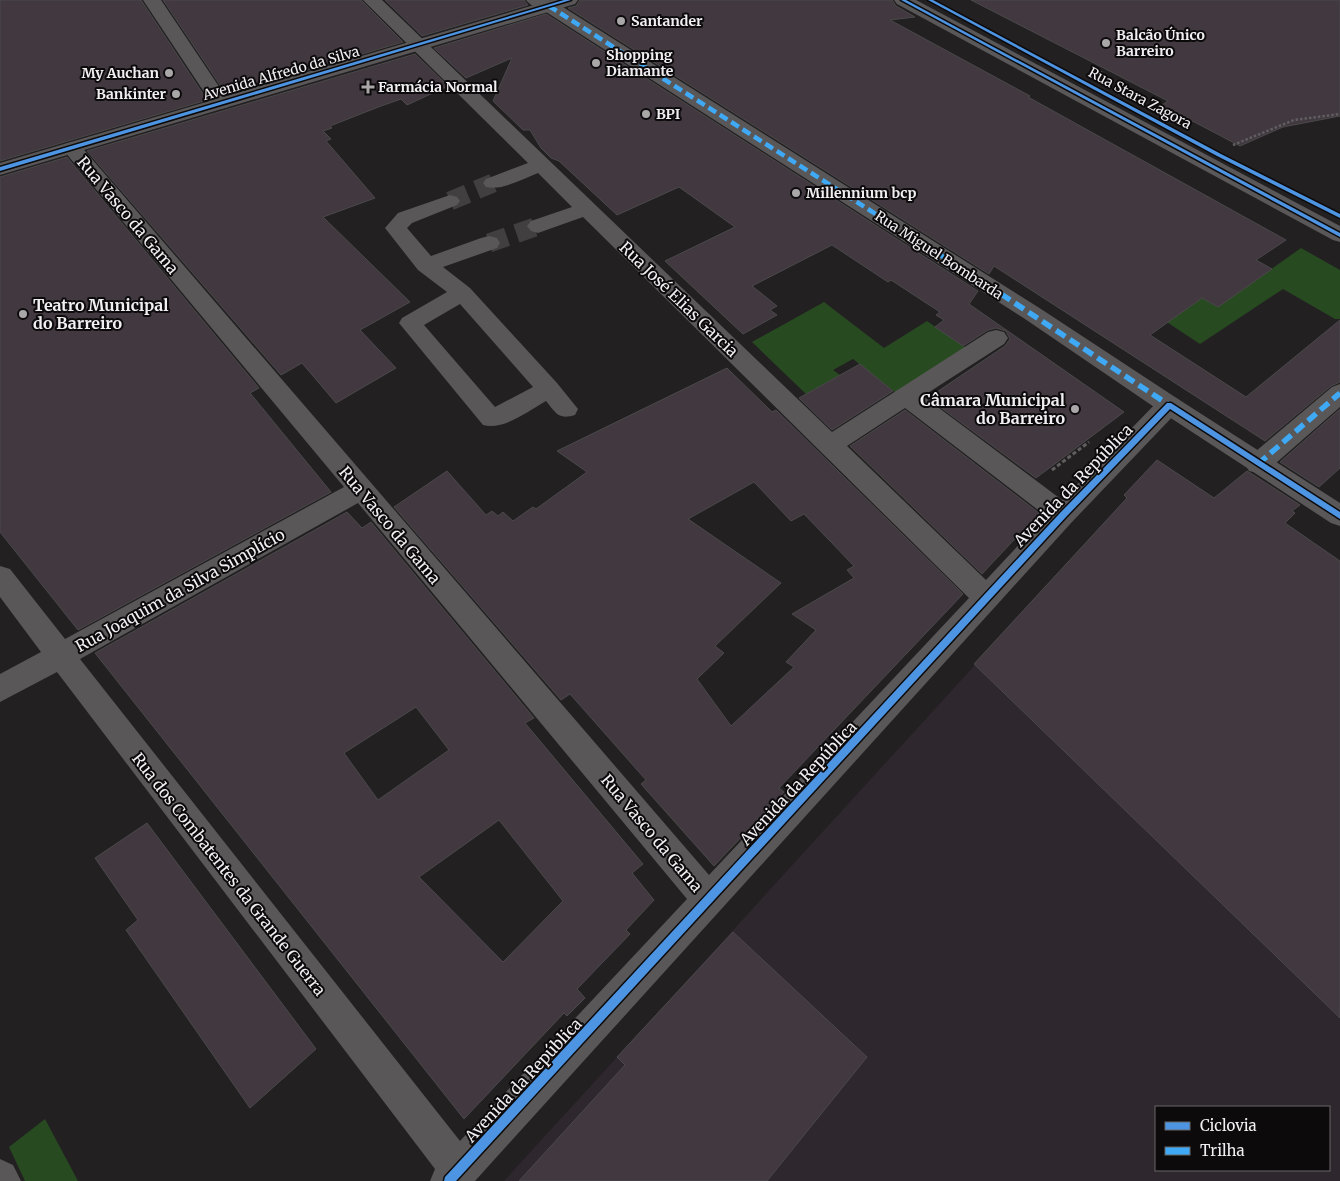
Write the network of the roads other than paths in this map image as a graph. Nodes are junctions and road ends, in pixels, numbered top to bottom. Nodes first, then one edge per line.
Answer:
1 (152, 0) edge
2 (372, 0) edge
3 (569, 0) edge
4 (903, 0) edge
5 (930, 0) edge
6 (542, 3) edge
7 (417, 46) junction
8 (221, 103) junction
9 (72, 148) junction
10 (540, 164) junction
11 (0, 169) edge
12 (493, 183) tunnel mouth
13 (450, 201) tunnel mouth
14 (586, 209) junction
15 (1340, 216) edge
16 (538, 226) tunnel mouth
17 (1340, 235) edge
18 (489, 243) tunnel mouth
19 (426, 265) junction
20 (462, 293) junction
21 (996, 338) dead end
22 (549, 389) junction
23 (1340, 394) edge
24 (906, 396) junction
25 (1169, 405) junction
26 (566, 409) dead end
27 (830, 445) junction
28 (1258, 464) junction
29 (360, 490) junction
30 (1062, 515) junction
31 (1340, 516) edge
32 (0, 577) edge
33 (986, 597) junction
34 (60, 656) junction
35 (0, 689) edge
36 (709, 900) junction
37 (454, 1176) edge

1 - 8 street
2 - 7 street, Rua José Elias Garcia
3 - 6 street, Avenida Alfredo da Silva
4 - 17 street, Rua Stara Zagora
5 - 15 street, Rua Stara Zagora
6 - 7 street, Avenida Alfredo da Silva
6 - 25 street, Rua Miguel Bombarda
7 - 8 street, Avenida Alfredo da Silva
7 - 10 street, Rua José Elias Garcia
8 - 9 street, Avenida Alfredo da Silva
9 - 11 street, Avenida Alfredo da Silva
9 - 29 street, Rua Vasco da Gama
10 - 12 street
10 - 14 street, Rua José Elias Garcia
13 - 19 street
14 - 16 street
14 - 27 street, Rua José Elias Garcia
18 - 19 street
19 - 20 street
20 - 22 street
20 - 22 street
21 - 24 street
22 - 26 street
23 - 28 street
24 - 27 street
24 - 30 street
25 - 28 street, Rua Miguel Bombarda
25 - 30 street, Avenida da República
27 - 33 street, Rua José Elias Garcia
28 - 31 street, Rua Miguel Bombarda
29 - 34 street, Rua Joaquim da Silva Simplício
29 - 36 street, Rua Vasco da Gama
30 - 33 street, Avenida da República
32 - 34 street, Rua dos Combatentes da Grande Guerra
33 - 36 street, Avenida da República
34 - 35 street, Rua Joaquim da Silva Simplício
34 - 37 street, Rua dos Combatentes da Grande Guerra
36 - 37 street, Avenida da República

